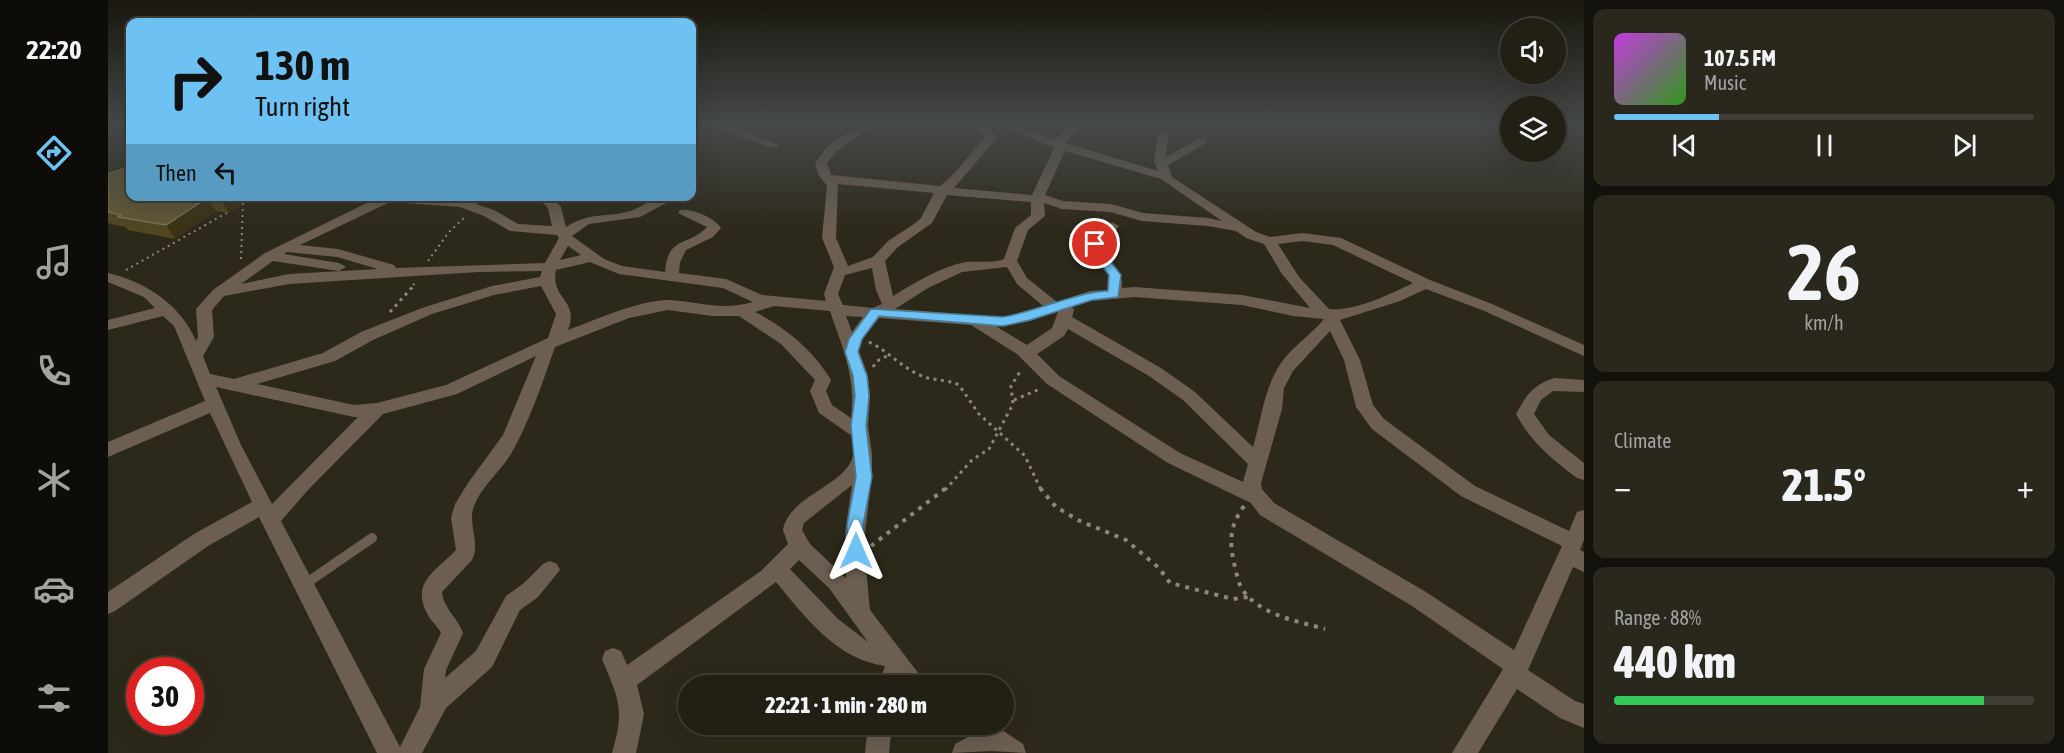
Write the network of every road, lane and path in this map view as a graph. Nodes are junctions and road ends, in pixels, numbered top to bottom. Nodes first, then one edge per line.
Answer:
1 (823, 160) edge
2 (970, 160) edge
3 (1053, 160) edge
4 (1120, 160) edge
5 (1163, 160) edge
6 (1177, 160) edge
7 (1163, 171) junction
8 (829, 179) junction
9 (942, 191) junction
10 (1038, 198) junction
11 (246, 201) edge
12 (380, 201) edge
13 (430, 201) edge
14 (476, 201) edge
15 (548, 201) edge
16 (660, 201) edge
17 (243, 203) junction
18 (461, 204) junction
19 (479, 210) junction
20 (684, 213) dead end
21 (1220, 215) junction
22 (1199, 222) junction
23 (1112, 226) dead end
24 (564, 235) junction
25 (1250, 235) junction
26 (1269, 241) junction
27 (285, 248) junction
28 (270, 256) junction
29 (592, 257) junction
30 (878, 260) junction
31 (1010, 261) junction
32 (840, 271) junction
33 (401, 272) junction
34 (422, 272) junction
35 (372, 273) junction
36 (550, 274) junction
37 (240, 276) junction
38 (110, 277) edge
39 (674, 277) junction
40 (1425, 283) junction
41 (1026, 284) junction
42 (218, 293) junction
43 (1114, 294) junction
44 (774, 301) junction
45 (678, 305) junction
46 (837, 308) junction
47 (166, 310) junction
48 (742, 310) junction
49 (882, 310) junction
50 (1059, 313) junction
51 (1329, 316) junction
52 (1026, 317) junction
53 (972, 320) junction
54 (108, 325) edge
55 (375, 332) junction
56 (552, 342) junction
57 (854, 344) junction
58 (1584, 351) edge
59 (1028, 356) junction
60 (194, 357) junction
61 (203, 378) junction
62 (1053, 380) junction
63 (237, 384) junction
64 (1584, 386) edge
65 (1014, 400) junction
66 (214, 404) junction
67 (377, 409) junction
68 (998, 430) junction
69 (860, 434) junction
70 (108, 450) edge
71 (862, 456) junction
72 (1259, 463) junction
73 (1584, 473) edge
74 (1251, 495) junction
75 (267, 512) junction
76 (1584, 518) edge
77 (372, 538) dead end
78 (800, 546) junction
79 (1575, 552) edge
80 (856, 558) junction
81 (777, 568) junction
82 (550, 570) dead end
83 (304, 584) junction
84 (1248, 597) junction
85 (108, 604) edge
86 (860, 613) junction
87 (1325, 629) dead end
88 (613, 659) dead end
89 (892, 669) edge
90 (1516, 670) junction
91 (623, 681) junction
92 (431, 711) junction
93 (1584, 716) edge
94 (879, 735) edge
95 (978, 735) edge
96 (989, 735) edge
97 (390, 753) edge
98 (409, 753) edge
99 (624, 753) edge
100 (877, 753) edge
101 (964, 753) edge
102 (1014, 753) edge
103 (1464, 753) edge

1 - 8 street
2 - 9 street
3 - 10 street
4 - 7 street
5 - 7 street
6 - 7 street
7 - 21 street
8 - 9 street
8 - 32 street
9 - 10 street
9 - 30 street
10 - 22 street
10 - 31 street
11 - 17 path
12 - 27 street
13 - 18 street
14 - 18 street
15 - 24 street
16 - 24 street
17 - 37 path
17 - 38 path
18 - 19 street
19 - 24 street
19 - 34 path
20 - 39 street
21 - 22 street
21 - 25 street
22 - 25 street
23 - 43 street
24 - 29 street
24 - 36 street
25 - 26 street
26 - 40 street
26 - 51 street
27 - 28 street
27 - 33 street
28 - 35 street
28 - 37 street
29 - 36 street
29 - 39 street
30 - 32 street
30 - 49 street
31 - 41 street
31 - 49 street
32 - 46 street
33 - 34 street
33 - 35 street
34 - 36 street
34 - 55 path
35 - 42 street
36 - 55 street
36 - 56 street
37 - 42 street
38 - 47 street
39 - 44 street
39 - 45 street
40 - 51 street
40 - 58 street
41 - 50 street
41 - 52 street
42 - 60 street
43 - 50 street
43 - 51 street
44 - 46 street
44 - 48 street
45 - 48 street
45 - 56 street
46 - 49 street
46 - 57 street
47 - 54 street
47 - 60 street
48 - 69 street
49 - 53 street
49 - 57 street
50 - 52 street
50 - 59 street
50 - 72 street
51 - 72 street
51 - 79 street
52 - 53 street
53 - 59 street
55 - 63 street
56 - 67 street
56 - 92 street
57 - 68 path
57 - 69 street
59 - 62 street
59 - 65 path
60 - 61 street
61 - 63 street
61 - 66 street
62 - 65 path
62 - 74 street
63 - 67 street
64 - 73 street
65 - 68 path
66 - 70 street
66 - 75 street
67 - 75 street
68 - 80 path
68 - 84 path
69 - 71 street
71 - 78 street
71 - 80 street
72 - 74 street
74 - 84 path
74 - 90 street
75 - 83 street
75 - 85 street
76 - 79 street
77 - 83 lane
78 - 81 street
78 - 86 street
79 - 90 street
80 - 86 street
81 - 89 street
81 - 91 street
82 - 92 street
83 - 97 street
84 - 87 path
86 - 89 street
88 - 91 street
90 - 93 street
90 - 103 street
91 - 99 street
92 - 98 street
94 - 100 street
95 - 101 street
96 - 102 street

